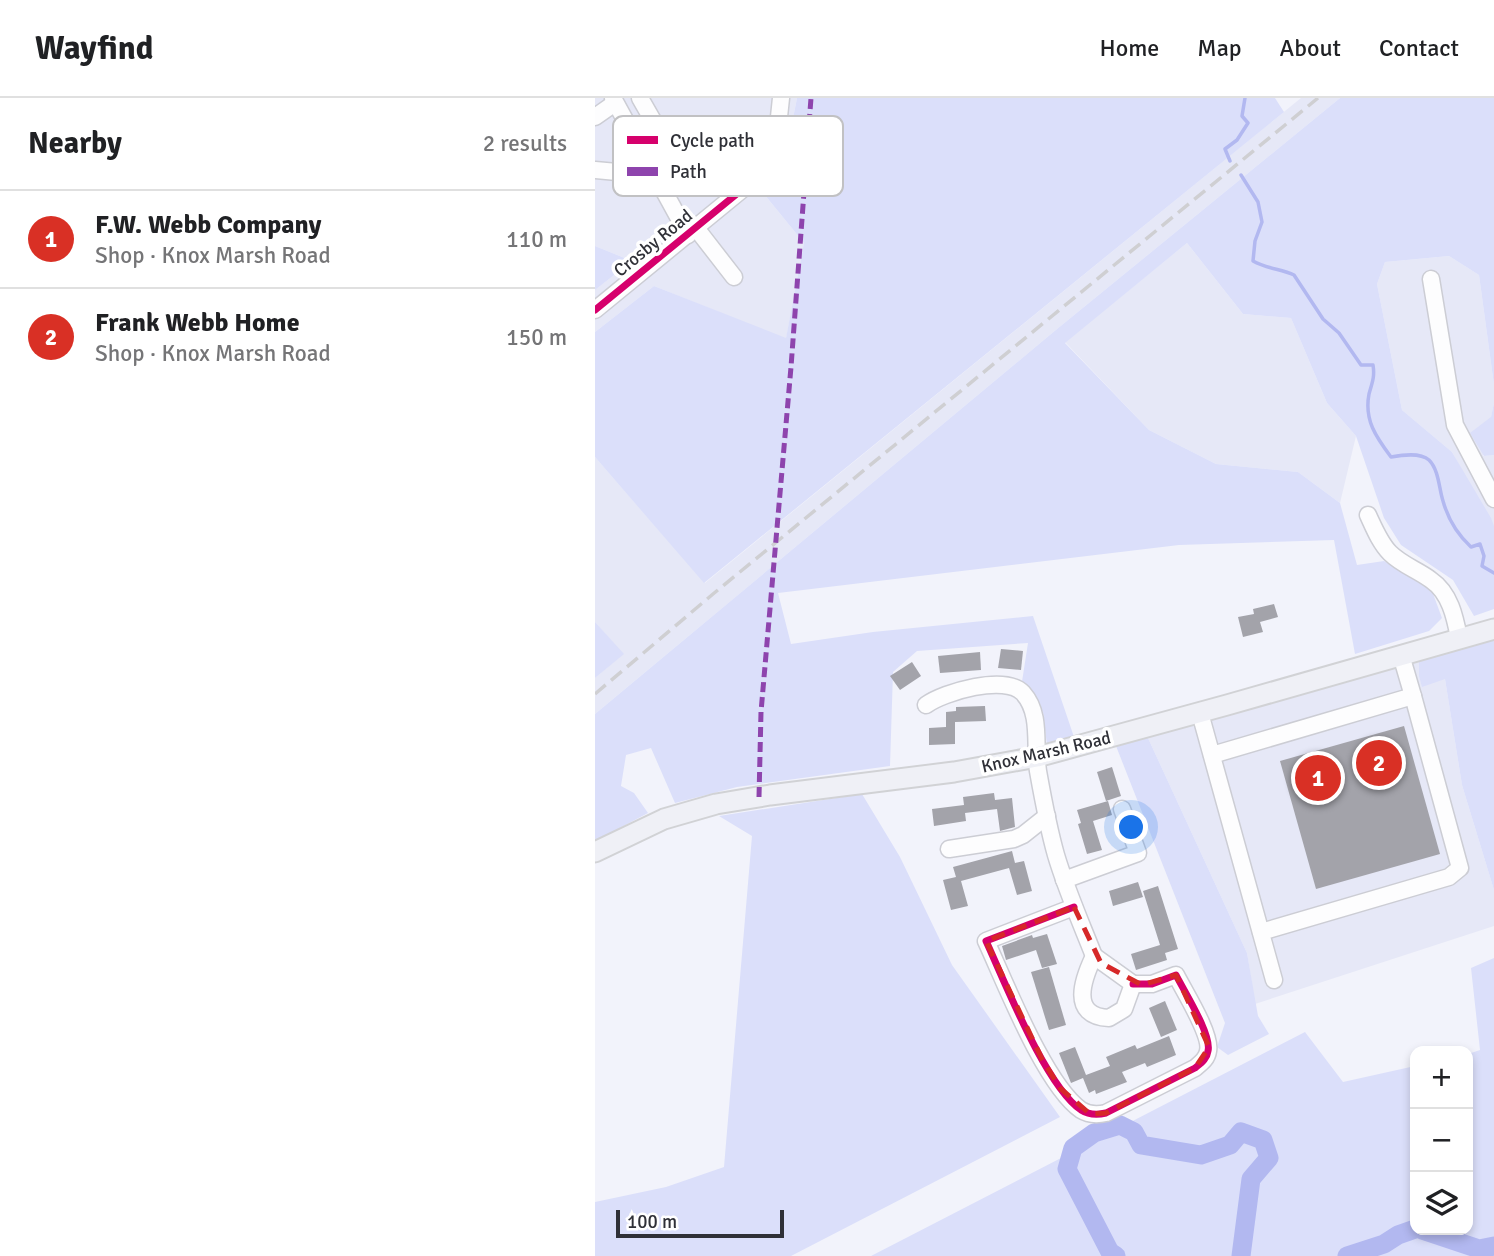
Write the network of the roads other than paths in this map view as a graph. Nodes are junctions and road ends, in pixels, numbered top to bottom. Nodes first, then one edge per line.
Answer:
1 (640, 98) edge
2 (781, 98) edge
3 (614, 100) edge
4 (623, 116) edge
5 (650, 116) edge
6 (780, 116) edge
7 (595, 117) edge
8 (595, 170) edge
9 (613, 172) edge
10 (669, 196) edge
11 (734, 196) edge
12 (692, 231) junction
13 (734, 277) dead end
14 (1431, 279) dead end
15 (595, 310) edge
16 (1490, 482) edge
17 (1494, 499) edge
18 (1368, 515) dead end
19 (1494, 629) edge
20 (1459, 638) junction
21 (1401, 655) junction
22 (1413, 696) junction
23 (926, 705) dead end
24 (1200, 713) junction
25 (1212, 755) junction
26 (1037, 757) junction
27 (1122, 809) dead end
28 (1047, 816) junction
29 (949, 849) dead end
30 (595, 852) edge
31 (1064, 880) junction
32 (1074, 907) junction
33 (1261, 932) junction
34 (1094, 956) junction
35 (1274, 980) dead end
36 (1133, 984) junction

1 - 5 street
2 - 6 street, Crosby Road
3 - 4 street
3 - 7 street
8 - 9 street
10 - 12 street
11 - 12 street, Crosby Road
12 - 13 street
12 - 15 street, Crosby Road
14 - 16 street
16 - 17 street
18 - 20 street
19 - 20 main road, Knox Marsh Road
20 - 21 main road, Knox Marsh Road
21 - 22 street
21 - 24 main road, Knox Marsh Road
22 - 25 street
22 - 33 street
23 - 26 street
24 - 25 street
24 - 26 main road, Knox Marsh Road
25 - 33 street
26 - 28 street
26 - 30 main road, Knox Marsh Road
27 - 31 street
28 - 29 street
28 - 31 street
31 - 32 street
32 - 34 street
32 - 36 street
33 - 35 street
34 - 36 street
34 - 36 street

